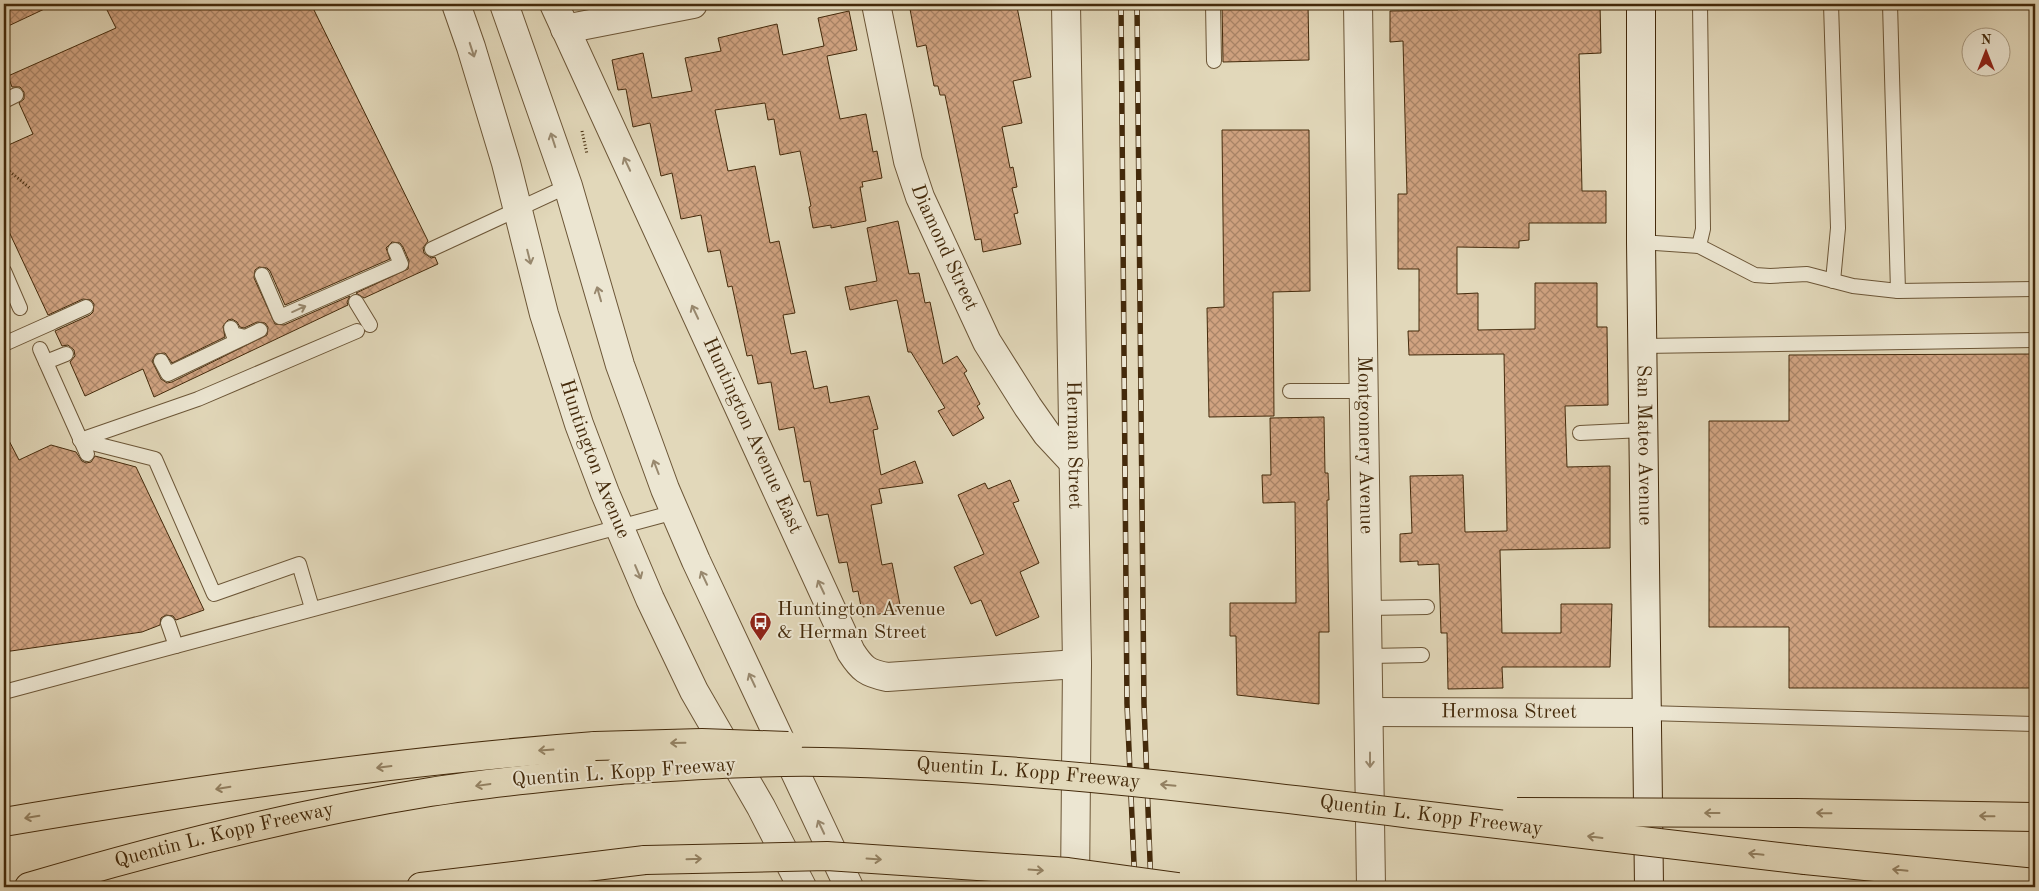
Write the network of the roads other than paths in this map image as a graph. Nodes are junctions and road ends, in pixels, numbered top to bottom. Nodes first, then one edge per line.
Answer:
1 (456, 4) edge
2 (504, 4) edge
3 (554, 4) edge
4 (693, 4) edge
5 (876, 4) edge
6 (1066, 4) edge
7 (1213, 4) edge
8 (1358, 4) edge
9 (1641, 4) edge
10 (1700, 4) edge
11 (1831, 4) edge
12 (1890, 4) edge
13 (565, 29) junction
14 (1214, 61) dead end
15 (568, 186) junction
16 (518, 210) junction
17 (1641, 242) junction
18 (1699, 246) junction
19 (432, 249) dead end
20 (395, 250) dead end
21 (4, 271) edge
22 (262, 274) dead end
23 (1833, 281) junction
24 (2035, 289) edge
25 (1898, 291) junction
26 (356, 302) dead end
27 (86, 307) dead end
28 (20, 308) dead end
29 (231, 328) dead end
30 (260, 330) dead end
31 (245, 337) junction
32 (2035, 340) edge
33 (4, 344) edge
34 (1642, 346) junction
35 (40, 349) dead end
36 (66, 354) dead end
37 (161, 361) dead end
38 (46, 362) junction
39 (1290, 391) dead end
40 (1365, 391) junction
41 (1643, 430) junction
42 (1580, 433) dead end
43 (80, 440) junction
44 (87, 454) dead end
45 (1074, 463) junction
46 (675, 512) junction
47 (619, 528) junction
48 (1427, 607) dead end
49 (312, 608) junction
50 (1368, 608) junction
51 (168, 623) dead end
52 (176, 646) junction
53 (1422, 655) dead end
54 (1369, 656) junction
55 (1077, 664) junction
56 (4, 692) edge
57 (1370, 712) junction
58 (1648, 713) junction
59 (2035, 724) edge
60 (1040, 774) junction
61 (1216, 790) junction
62 (2035, 817) edge
63 (4, 822) edge
64 (646, 860) junction
65 (2035, 883) edge
66 (29, 887) edge
67 (421, 887) edge
68 (513, 887) edge
69 (802, 887) edge
70 (849, 887) edge
71 (1075, 887) edge
72 (1178, 887) edge
73 (1371, 887) edge
74 (1649, 887) edge

1 -> 16 street, Huntington Avenue
15 -> 2 street
3 - 13 street, Huntington Avenue East
4 - 13 street
5 - 45 street, Diamond Street
6 - 45 street, Herman Street
7 - 14 lane
8 - 40 street, Montgomery Avenue
9 - 17 street, San Mateo Avenue
10 - 18 lane
11 - 23 lane
12 - 25 lane
55 -> 13 street, Huntington Avenue East
15 - 16 lane
46 -> 15 street
16 - 19 lane
16 -> 47 street, Huntington Avenue
17 - 18 lane
17 - 34 street, San Mateo Avenue
18 - 23 lane
22 -> 20 lane
21 - 28 lane
23 - 25 lane
24 - 25 lane
26 - 43 lane
27 - 33 lane, bridge
29 - 31 lane
30 - 31 lane
31 - 37 lane
32 - 34 lane
34 - 41 street, San Mateo Avenue
35 - 38 lane
36 - 38 lane
38 - 43 lane
39 - 40 lane
40 - 50 street, Montgomery Avenue
41 - 42 lane
41 - 58 street, San Mateo Avenue
43 - 44 lane
43 - 49 lane
45 - 55 street, Herman Street
46 - 47 lane
70 -> 46 street
47 - 49 lane
47 -> 69 street, Huntington Avenue
48 - 50 lane
49 - 52 lane
50 - 54 street, Montgomery Avenue
51 - 52 lane
52 - 56 lane
53 - 54 lane
54 - 57 street, Montgomery Avenue
55 - 71 street, Herman Street
57 - 58 street, Hermosa Street
57 -> 73 street, Montgomery Avenue
58 - 59 lane
58 - 74 street, San Mateo Avenue
61 -> 60 highway, Quentin L. Kopp Freeway, bridge
60 -> 63 highway, bridge
60 -> 66 highway, Quentin L. Kopp Freeway, bridge
62 -> 61 highway, bridge
65 -> 61 highway, Quentin L. Kopp Freeway, bridge
64 - 67 highway
64 - 68 highway
64 -> 72 highway, bridge

